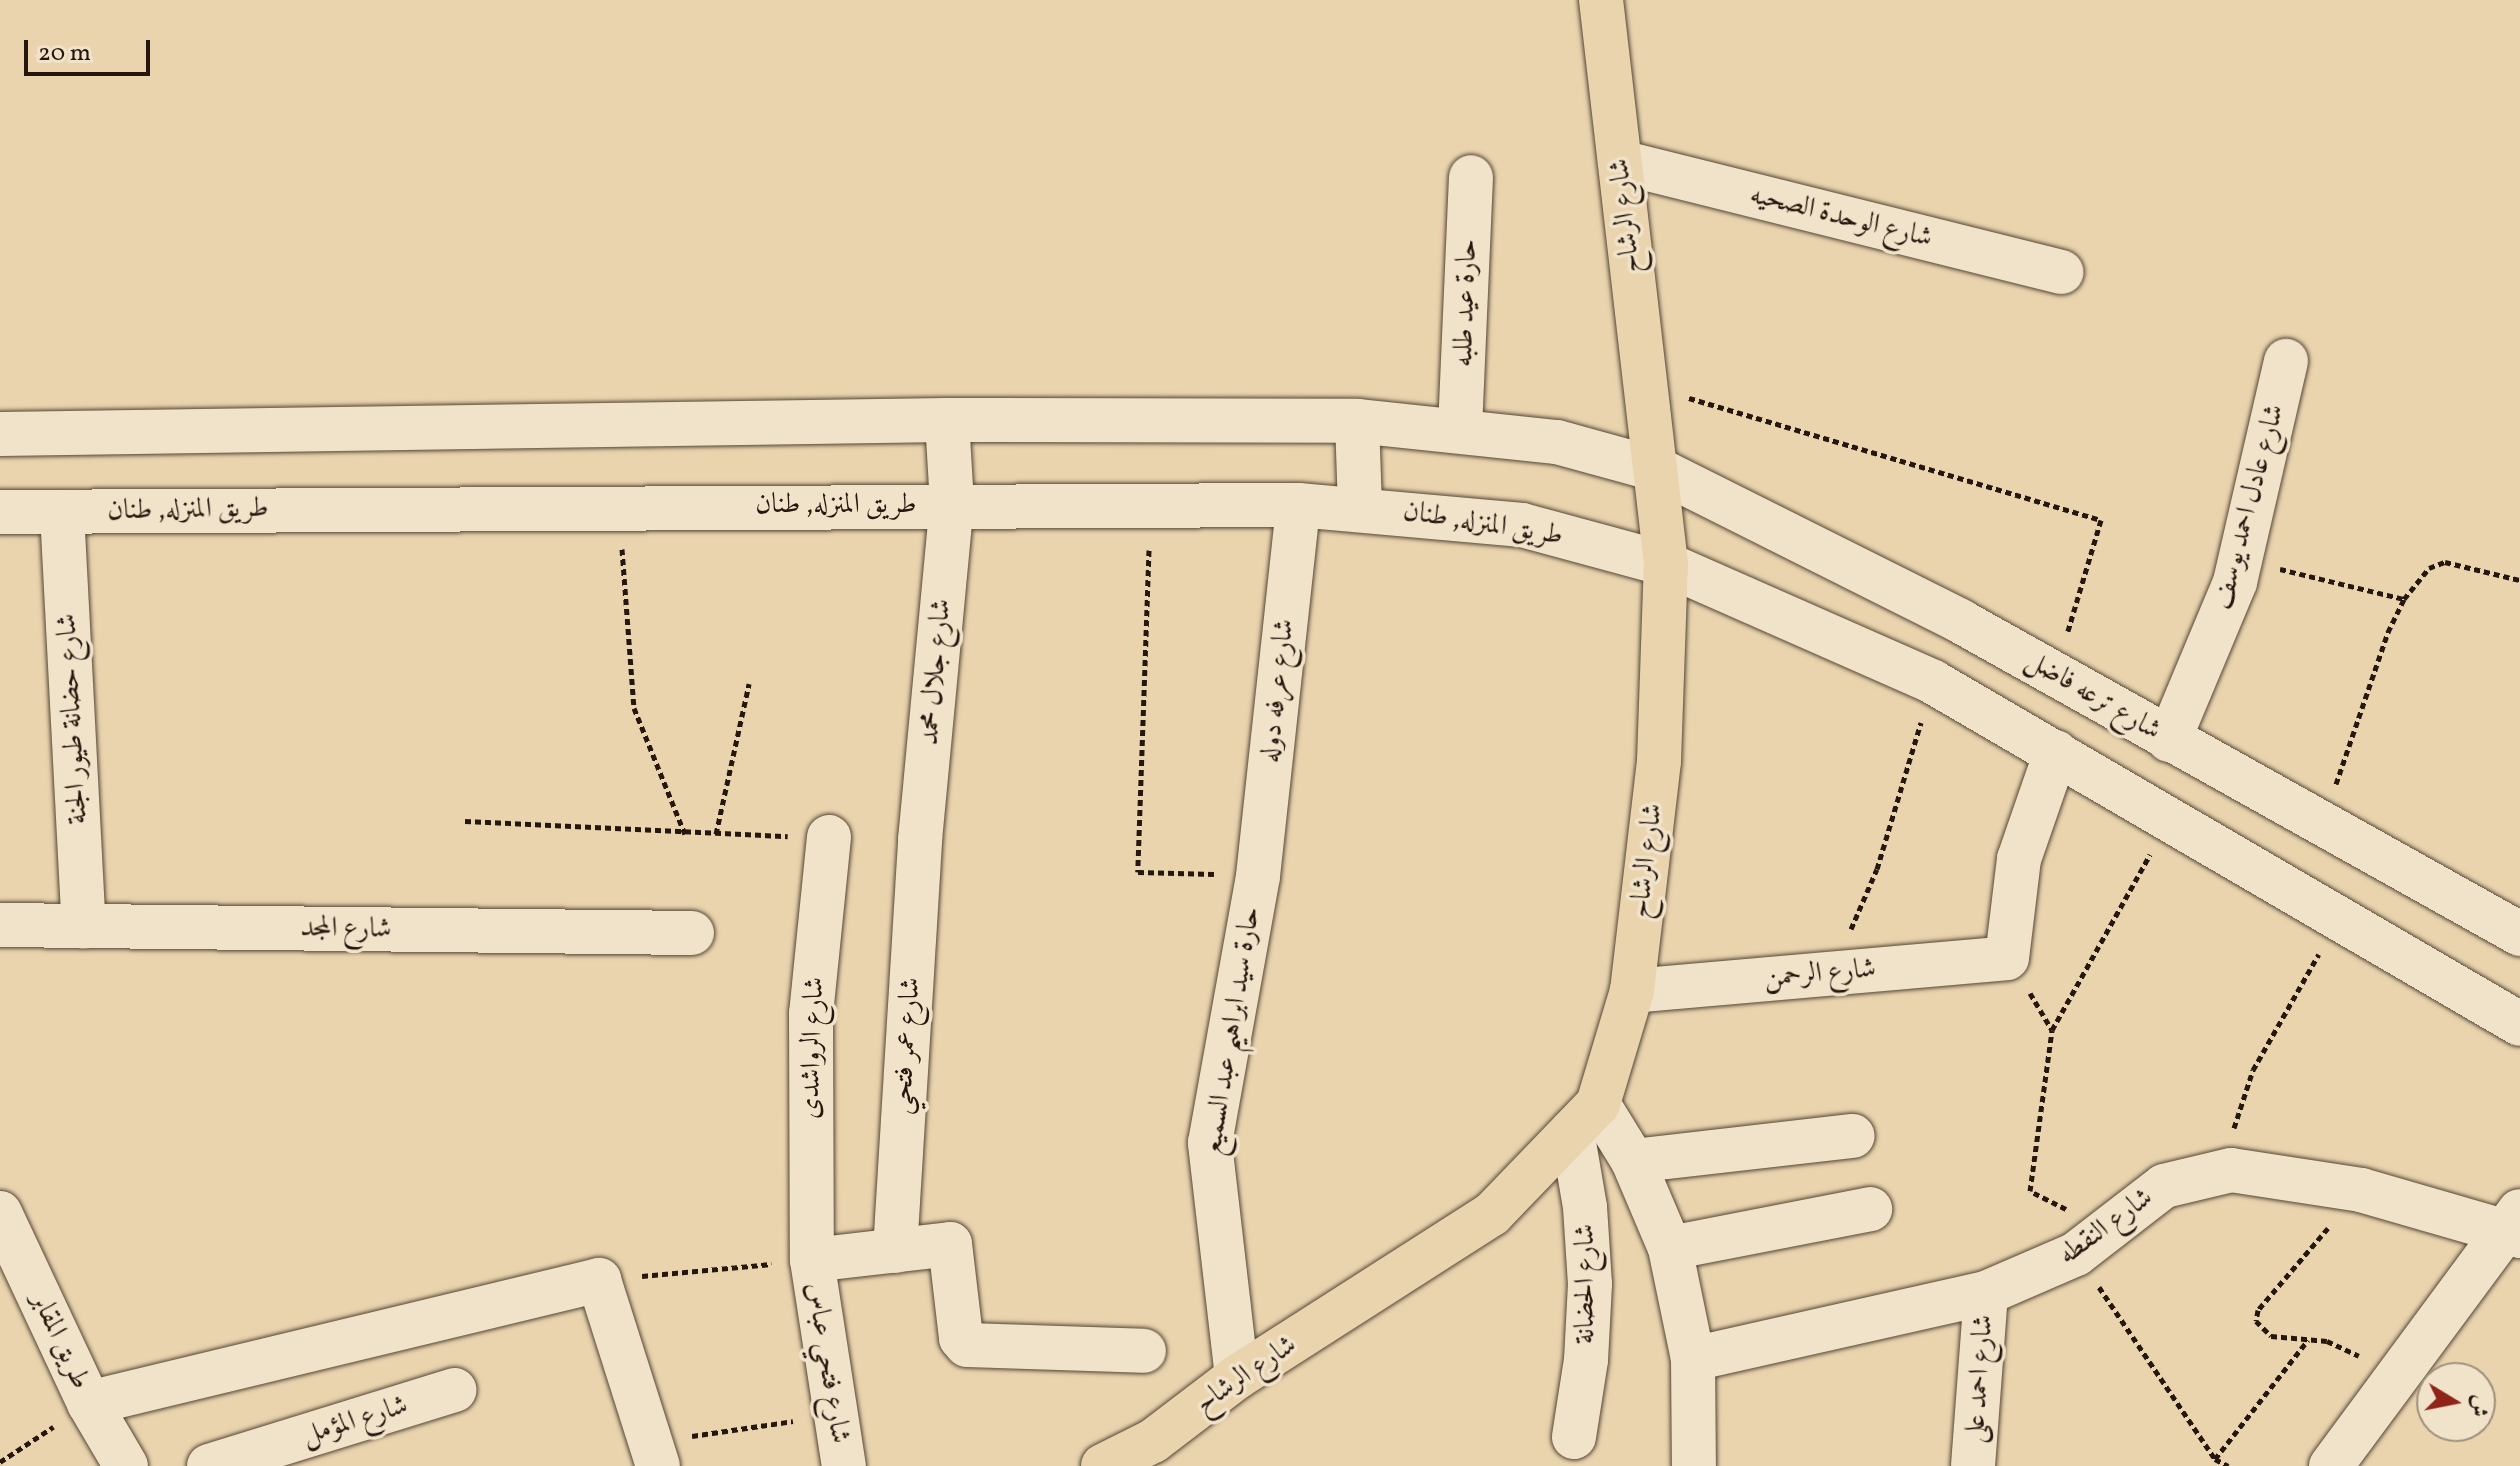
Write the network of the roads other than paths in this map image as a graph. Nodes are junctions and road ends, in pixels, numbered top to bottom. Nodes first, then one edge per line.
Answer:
1 (1601, 0) edge
2 (1620, 162) junction
3 (1471, 177) dead end
4 (2062, 272) dead end
5 (2286, 361) dead end
6 (947, 420) junction
7 (1357, 421) junction
8 (1460, 429) junction
9 (0, 434) edge
10 (1659, 470) junction
11 (952, 504) junction
12 (1298, 505) junction
13 (1360, 507) junction
14 (0, 512) edge
15 (62, 512) junction
16 (1666, 564) junction
17 (1960, 621) junction
18 (1933, 682) junction
19 (2169, 740) junction
20 (2056, 752) junction
21 (829, 837) road end
22 (920, 840) joint
23 (1258, 876) joint
24 (0, 925) edge
25 (84, 926) junction
26 (692, 933) dead end
27 (2520, 934) edge
28 (1632, 991) junction
29 (2520, 1024) edge
30 (1585, 1118) junction
31 (1853, 1136) dead end
32 (1633, 1161) junction
33 (1870, 1209) dead end
34 (0, 1213) edge
35 (2514, 1226) edge
36 (1670, 1248) junction
37 (895, 1251) junction
38 (812, 1260) junction
39 (1986, 1293) junction
40 (1144, 1351) dead end
41 (1693, 1359) junction
42 (1237, 1377) junction
43 (455, 1390) dead end
44 (89, 1403) junction
45 (1574, 1437) dead end
46 (654, 1454) edge
47 (126, 1466) edge
48 (209, 1466) edge
49 (844, 1466) edge
50 (1103, 1466) edge
51 (1694, 1466) edge
52 (1973, 1466) edge
53 (2331, 1466) edge

1 - 2 main road, شارع الرشاح
2 - 4 street, شارع الوحدة الصحيه
2 - 10 main road, شارع الرشاح
3 - 8 street, حارة عيد طلبه
5 - 19 street, شارع عادل احمد يوسف
6 - 7 street
6 - 9 street
6 - 11 street, شارع جلال محمد
7 - 8 street
7 - 13 street
8 - 10 street
10 - 16 main road, شارع الرشاح
10 - 17 street, شارع ترعه فاضل
11 - 12 street, طريق المنزله, طنان
11 - 15 street, طريق المنزله, طنان
11 - 22 street, شارع جلال محمد
12 - 13 street, طريق المنزله, طنان
12 - 23 street, شارع عرفه دوله
13 - 16 street, طريق المنزله, طنان
14 - 15 street, طريق المنزله, طنان
15 - 25 street, شارع حضانة طيور الجنة
16 - 18 street
16 - 28 main road, شارع الرشاح
17 - 18 street
17 - 19 street, شارع ترعه فاضل
18 - 20 street
19 - 27 street, شارع ترعه فاضل
20 - 28 street, شارع الرحمن
20 - 29 street
21 - 38 street, شارع الرواشدى
22 - 37 street, شارع عمر فتحي
23 - 42 street, حارة سيد ابراهيم عبد السميع
24 - 25 street, شارع المجد
25 - 26 street, شارع المجد
28 - 30 main road, شارع الرشاح
30 - 32 street
30 - 42 main road, شارع الرشاح
30 - 45 street, شارع الحضانة
31 - 32 street
32 - 36 street
33 - 36 street
34 - 44 street, طريق المقابر
35 - 39 street, شارع النقطه
35 - 53 street
36 - 41 street
37 - 38 street
37 - 40 street
38 - 49 street, شارع فتحي عباس
39 - 41 street, شارع النقطه
39 - 52 street, شارع احمد على
41 - 51 street
42 - 50 main road, شارع الرشاح
43 - 48 street, شارع المؤمل
44 - 46 street
44 - 47 street, طريق المقابر

